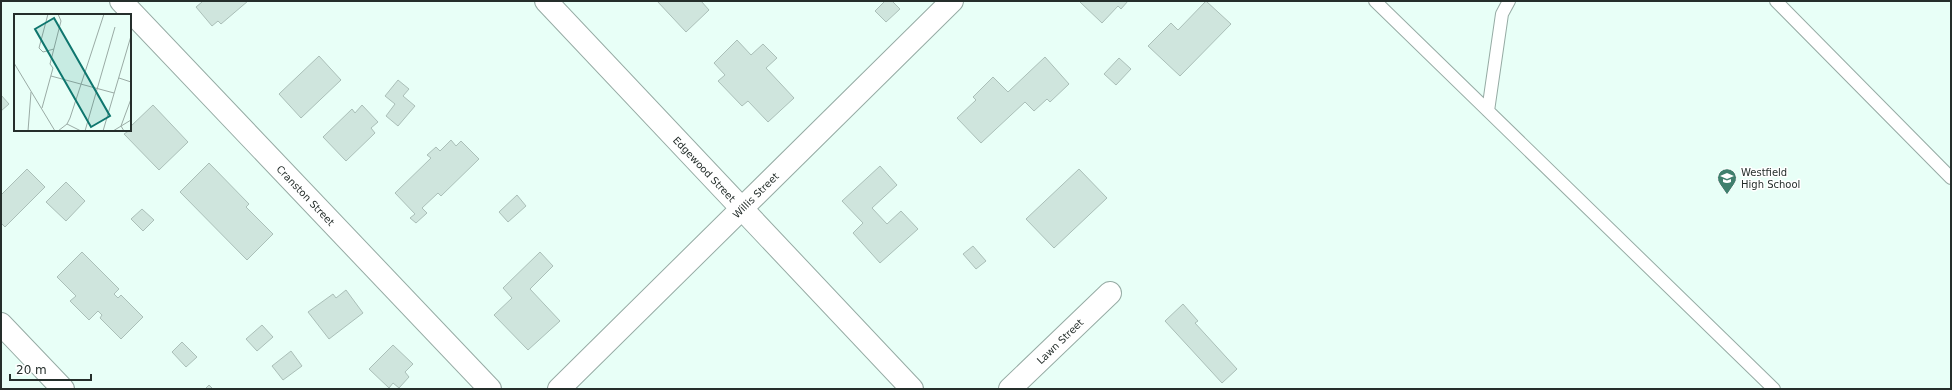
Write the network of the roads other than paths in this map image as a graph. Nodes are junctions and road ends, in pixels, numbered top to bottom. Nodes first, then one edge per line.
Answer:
1 (121, 1) edge
2 (546, 1) edge
3 (952, 1) edge
4 (1375, 1) edge
5 (1509, 1) edge
6 (1776, 1) edge
7 (1488, 111) junction
8 (1951, 178) edge
9 (743, 208) junction
10 (1110, 293) dead end
11 (1, 324) edge
12 (62, 389) edge
13 (490, 389) edge
14 (559, 389) edge
15 (912, 389) edge
16 (1010, 389) edge
17 (1774, 389) edge

1 - 13 street, Cranston Street
2 - 9 street, Edgewood Street
3 - 9 street, Willis Street
4 - 7 lane
5 - 7 lane
6 - 8 lane
7 - 17 lane
9 - 14 street, Willis Street
9 - 15 street, Edgewood Street
10 - 16 street, Lawn Street
11 - 12 street

